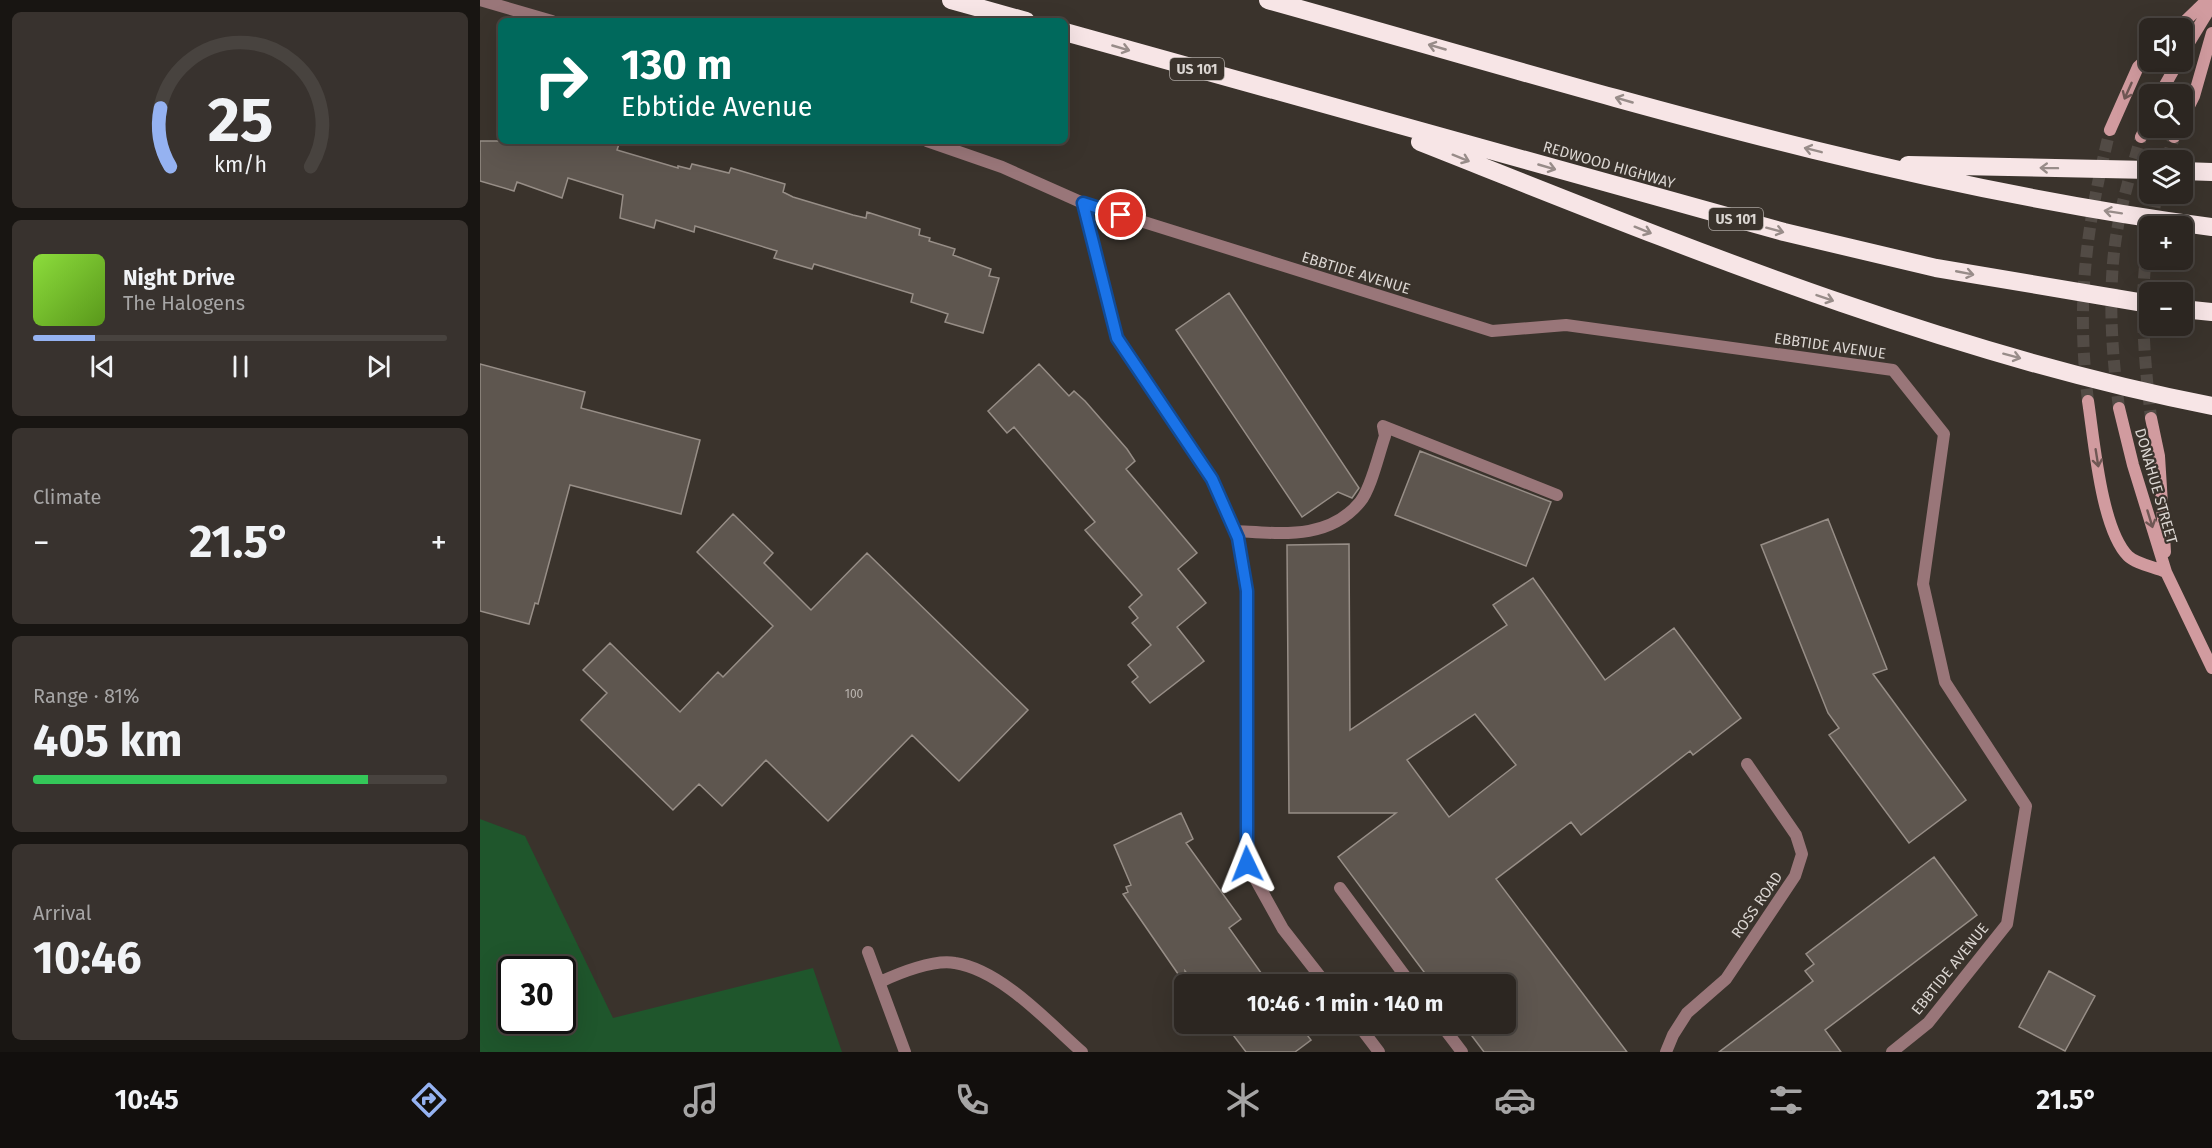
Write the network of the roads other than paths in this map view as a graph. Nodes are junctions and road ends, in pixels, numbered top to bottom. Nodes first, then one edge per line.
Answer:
1 (480, 0) edge
2 (951, 0) edge
3 (1268, 0) edge
4 (2207, 0) edge
5 (2212, 6) edge
6 (542, 18) edge
7 (1015, 18) edge
8 (2188, 18) edge
9 (1068, 33) edge
10 (2212, 33) edge
11 (2193, 36) edge
12 (2139, 67) edge
13 (2193, 98) edge
14 (1329, 106) junction
15 (2110, 130) tunnel mouth
16 (936, 144) edge
17 (1869, 164) junction
18 (2139, 170) edge
19 (2193, 171) edge
20 (2212, 172) edge
21 (1083, 203) junction
22 (2212, 226) edge
23 (2139, 302) edge
24 (2193, 310) edge
25 (2212, 312) edge
26 (2088, 401) tunnel mouth
27 (2212, 406) edge
28 (2119, 408) tunnel mouth
29 (2151, 418) tunnel mouth
30 (1557, 495) dead end
31 (1234, 531) junction
32 (2166, 572) junction
33 (2212, 668) edge
34 (1747, 765) dead end
35 (1340, 888) dead end
36 (868, 952) dead end
37 (1318, 974) edge
38 (1404, 974) edge
39 (880, 982) junction
40 (1365, 1034) edge
41 (1448, 1034) edge
42 (904, 1052) edge
43 (1082, 1052) edge
44 (1379, 1052) edge
45 (1462, 1052) edge
46 (1666, 1052) edge
47 (1892, 1052) edge

1 - 6 street
2 - 7 highway
17 -> 3 highway
4 - 8 main road
5 - 11 main road
9 -> 14 highway, REDWOOD HIGHWAY / US 101
10 - 13 main road
12 -> 15 main road
14 -> 23 highway, REDWOOD HIGHWAY / US 101
14 -> 27 highway
16 - 21 street, EBBTIDE AVENUE
18 -> 17 highway
22 -> 17 highway
19 - 20 highway
21 - 31 street
21 - 47 street, EBBTIDE AVENUE
24 - 25 highway
26 -> 32 main road
28 -> 32 main road, DONAHUE STREET
29 - 32 main road, DONAHUE STREET
30 - 31 street
31 - 37 street
32 - 33 main road, DONAHUE STREET
34 - 46 street, ROSS ROAD
35 - 38 street
36 - 39 street
39 - 42 street
39 - 43 street
40 - 44 street
41 - 45 street

